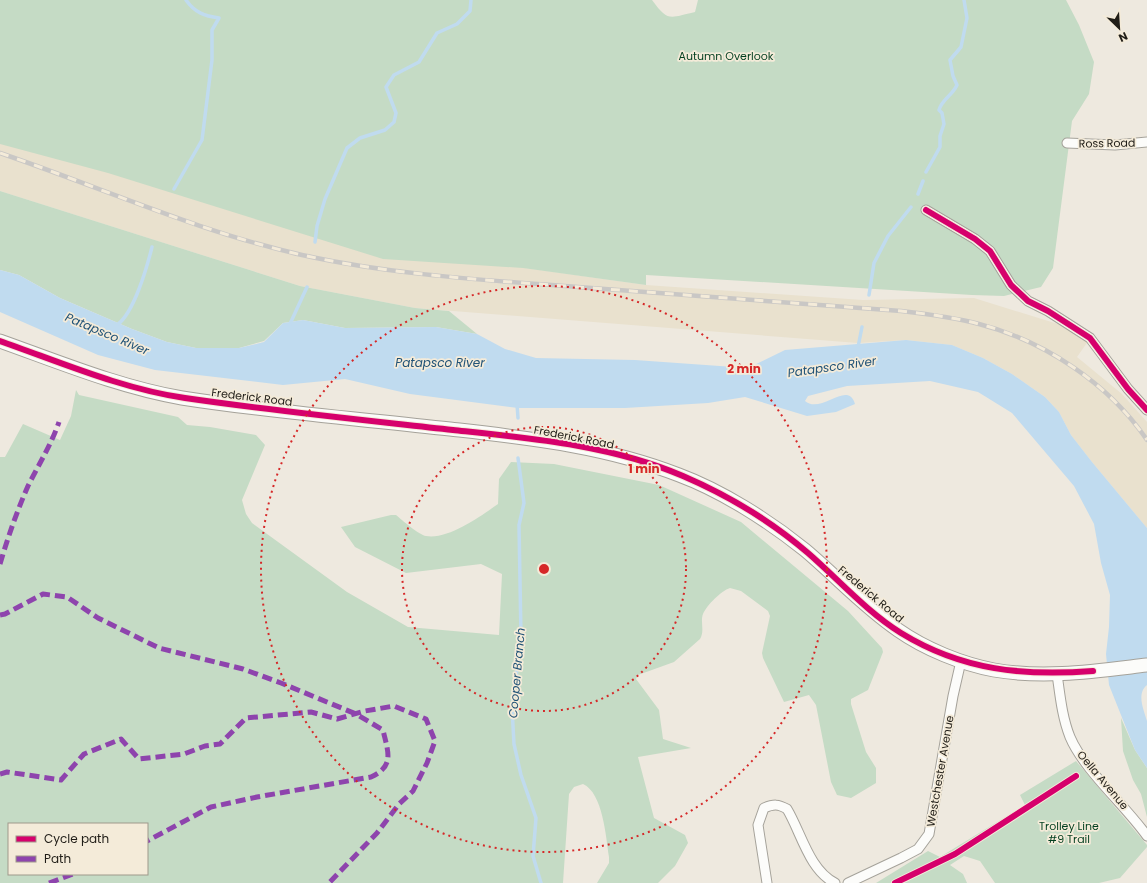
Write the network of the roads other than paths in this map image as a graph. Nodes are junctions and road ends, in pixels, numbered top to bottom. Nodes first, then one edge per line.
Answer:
1 (1147, 142) edge
2 (1067, 143) dead end
3 (926, 210) dead end
4 (0, 341) edge
5 (1147, 410) edge
6 (961, 661) junction
7 (1147, 665) edge
8 (1057, 674) junction
9 (1147, 836) edge
10 (766, 883) edge
11 (835, 883) edge
12 (848, 883) edge

1 - 2 street, Ross Road
3 - 5 street
4 - 6 main road, Frederick Road
6 - 8 main road, Frederick Road
6 - 12 street, Westchester Avenue
7 - 8 main road, Frederick Road
8 - 9 street, Oella Avenue
10 - 11 street

